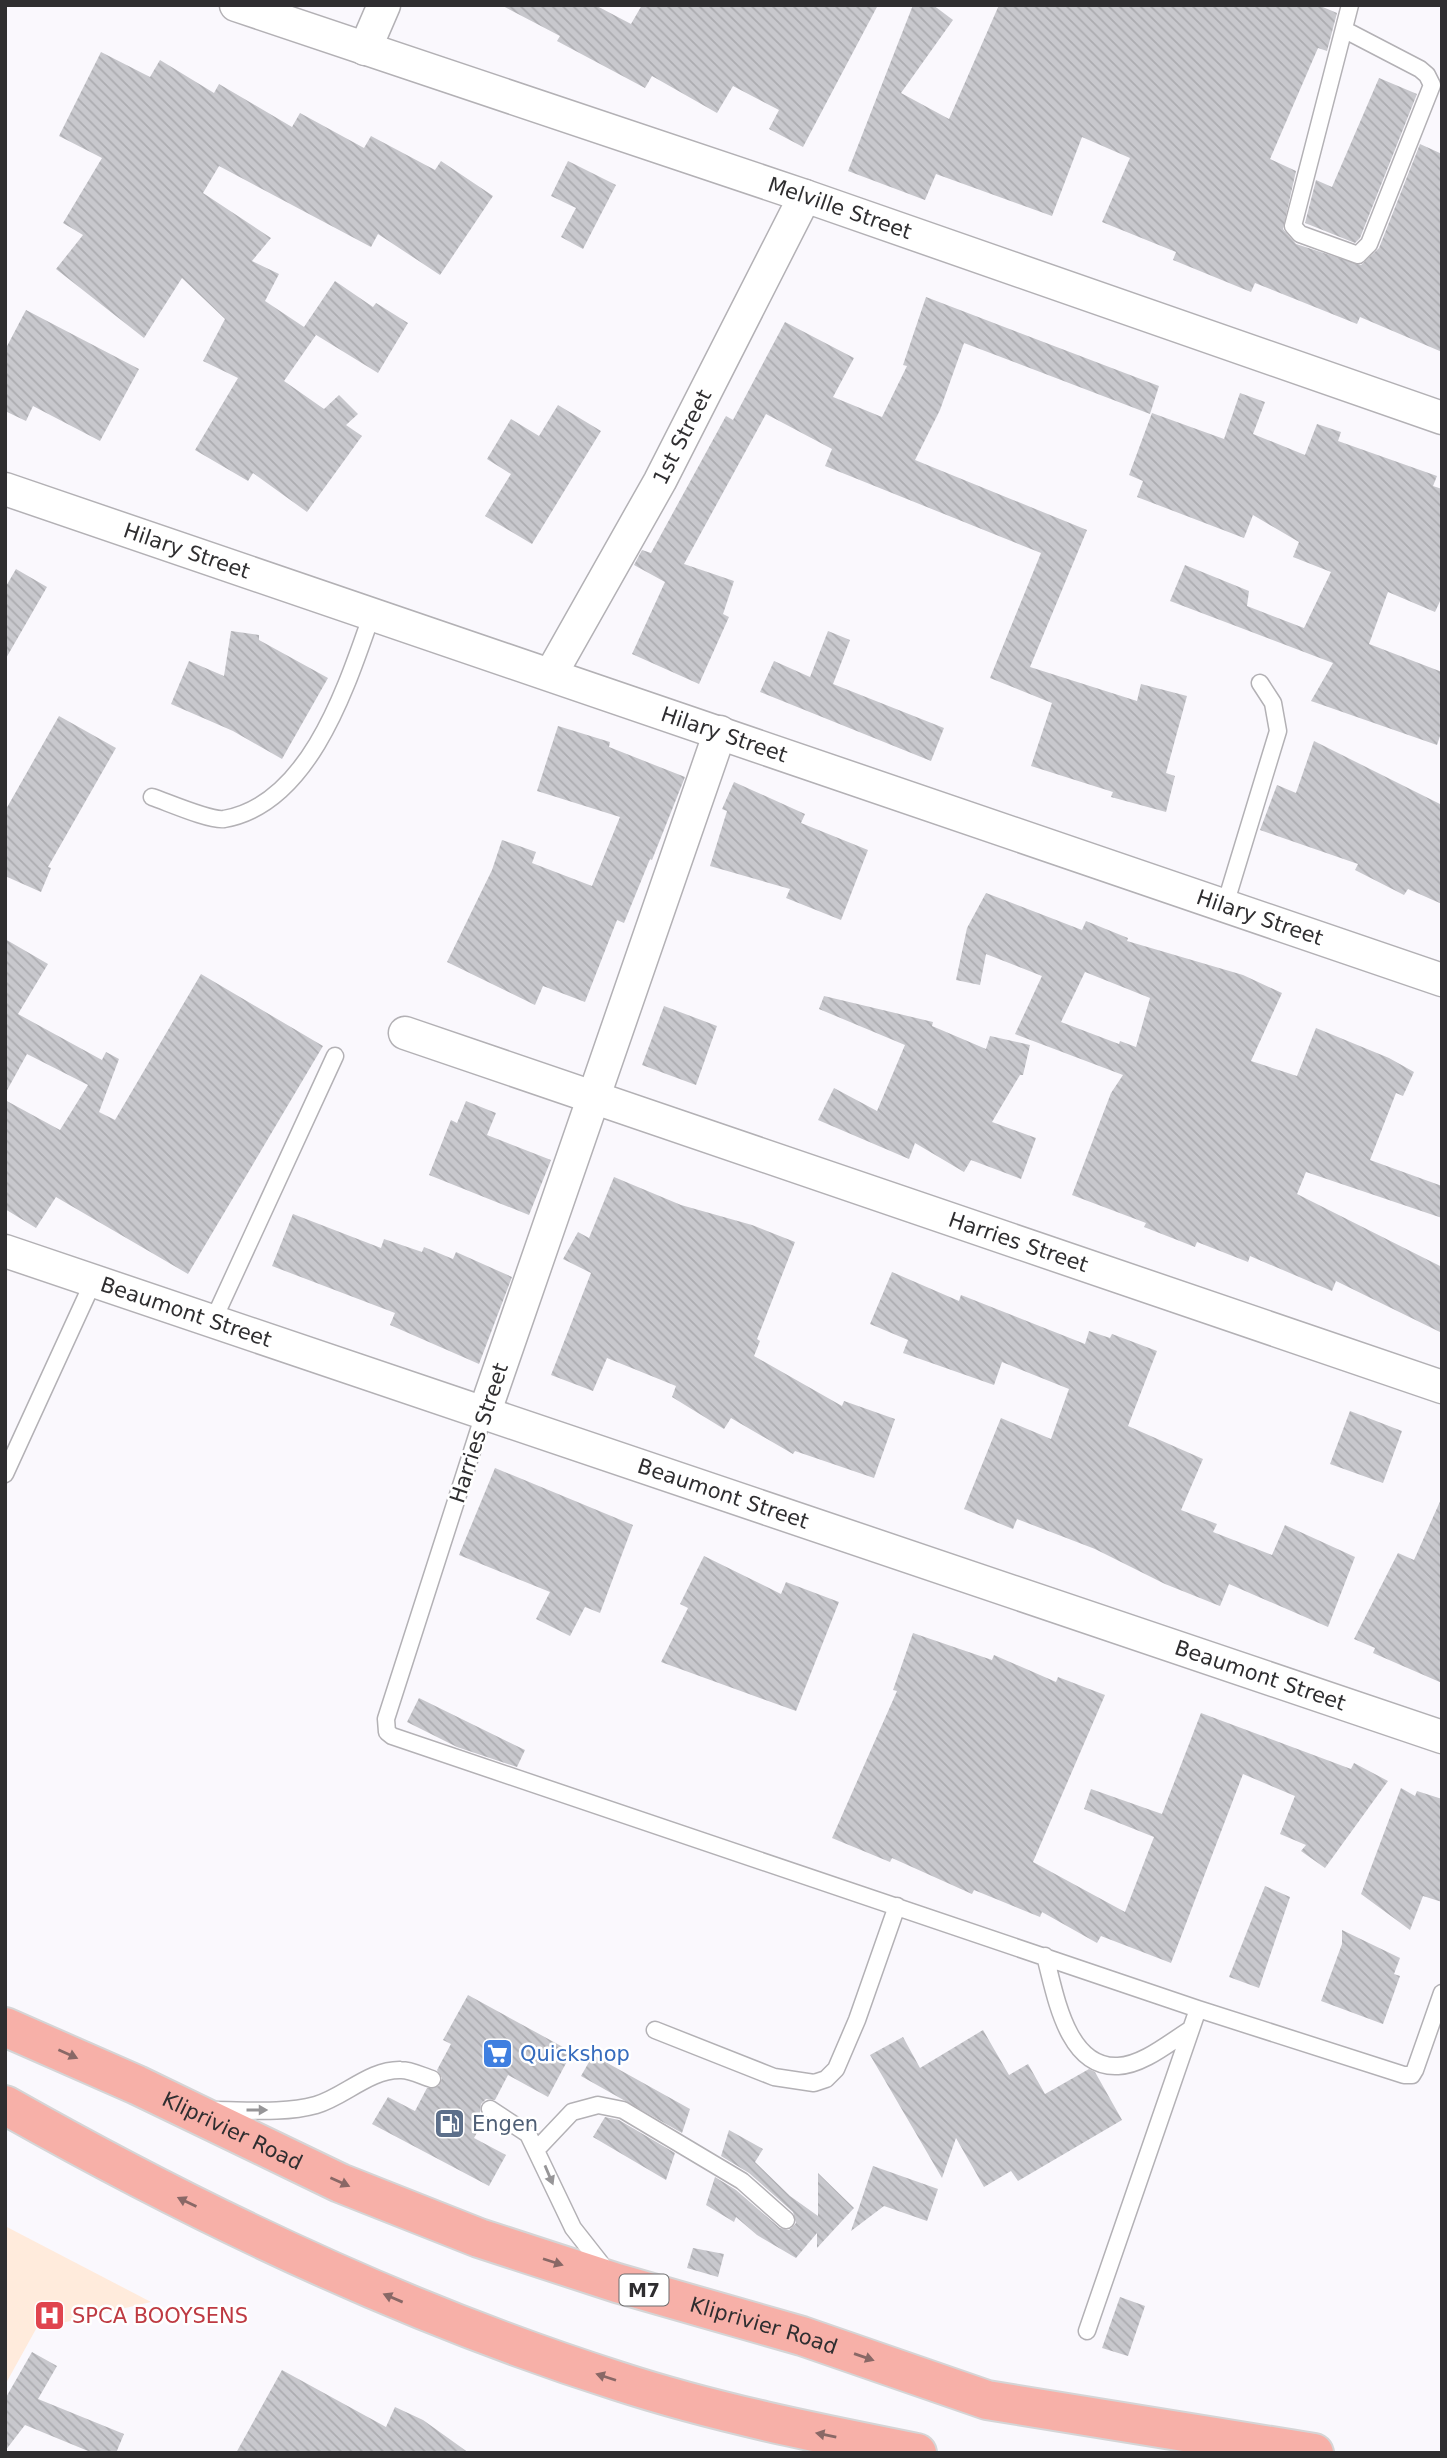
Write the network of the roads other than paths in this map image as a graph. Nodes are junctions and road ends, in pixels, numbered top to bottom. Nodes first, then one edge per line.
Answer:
1 (236, 5) edge
2 (384, 5) edge
3 (1350, 5) edge
4 (1345, 30) junction
5 (365, 49) junction
6 (805, 196) junction
7 (1442, 418) edge
8 (5, 489) edge
9 (373, 614) junction
10 (551, 674) junction
11 (1260, 683) dead end
12 (720, 732) junction
13 (152, 797) dead end
14 (1224, 905) junction
15 (1442, 980) edge
16 (405, 1033) dead end
17 (335, 1056) dead end
18 (594, 1096) junction
19 (5, 1251) edge
20 (93, 1282) junction
21 (212, 1323) junction
22 (1442, 1387) edge
23 (484, 1413) junction
24 (5, 1474) edge
25 (1442, 1737) edge
26 (897, 1906) junction
27 (1045, 1956) junction
28 (1442, 1993) edge
29 (1198, 2009) junction
30 (5, 2027) edge
31 (1191, 2029) junction
32 (654, 2030) dead end
33 (432, 2079) dead end
34 (5, 2105) edge
35 (490, 2109) dead end
36 (189, 2110) junction
37 (537, 2149) junction
38 (786, 2220) dead end
39 (617, 2283) junction
40 (1087, 2331) dead end
41 (917, 2453) edge
42 (1314, 2453) edge

1 - 5 street, Melville Street
2 - 5 street
3 - 4 lane
4 - 4 lane
5 - 6 street, Melville Street
6 - 7 street, Melville Street
6 - 10 street, 1st Street
8 - 9 street, Hilary Street
9 - 10 street, Hilary Street
9 - 13 lane
10 - 12 street, Hilary Street
11 - 14 lane
12 - 14 street, Hilary Street
12 - 18 street, Harries Street
14 - 15 street, Hilary Street
16 - 18 street, Harries Street
17 - 21 lane
18 - 22 street, Harries Street
18 - 23 street, Harries Street
19 - 20 street, Beaumont Street
20 - 21 street, Beaumont Street
20 - 24 lane
21 - 23 street, Beaumont Street
23 - 25 street, Beaumont Street
23 - 26 lane, Harries Street
26 - 27 lane
26 - 32 lane
27 - 29 lane
27 - 31 lane
28 - 29 lane
29 - 31 lane
30 -> 36 main road, Kliprivier Road / M7
31 - 40 lane
36 -> 33 lane
41 -> 34 main road
35 - 37 lane
36 -> 39 main road, Kliprivier Road / M7
37 - 38 lane
37 -> 39 lane
39 -> 42 main road, Kliprivier Road / M7

